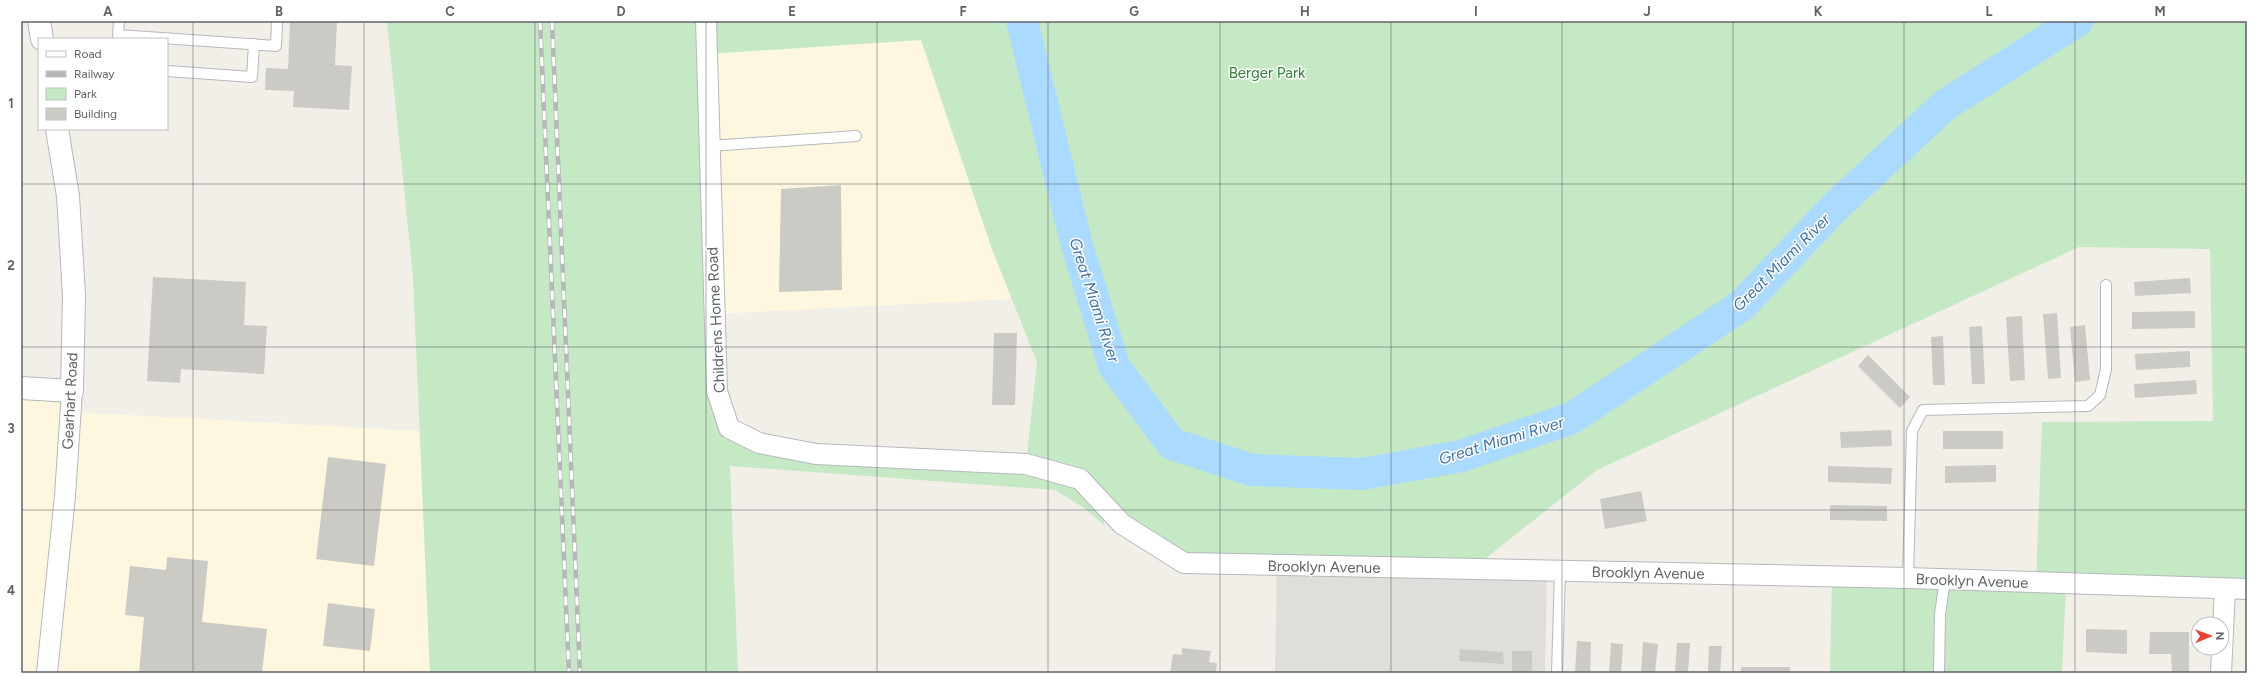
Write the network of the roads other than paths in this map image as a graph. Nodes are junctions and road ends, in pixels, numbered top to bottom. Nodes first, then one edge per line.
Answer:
1 (39, 21) edge
2 (119, 21) edge
3 (277, 21) edge
4 (706, 21) edge
5 (42, 38) edge
6 (160, 38) edge
7 (168, 39) edge
8 (254, 44) junction
9 (168, 71) edge
10 (57, 130) edge
11 (856, 136) dead end
12 (710, 146) junction
13 (2106, 285) dead end
14 (21, 388) edge
15 (72, 391) junction
16 (1080, 479) joint
17 (1560, 570) junction
18 (1908, 578) junction
19 (1945, 580) junction
20 (2225, 589) junction
21 (2247, 590) edge
22 (47, 673) edge
23 (1557, 673) edge
24 (1939, 673) edge
25 (2221, 673) edge

1 - 5 street
2 - 6 lane
3 - 8 lane
4 - 12 street, Childrens Home Road
7 - 8 lane
8 - 9 lane
10 - 15 street, Gearhart Road
11 - 12 lane
12 - 16 street, Childrens Home Road
13 - 18 lane
14 - 15 street
15 - 22 street, Gearhart Road
16 - 17 street, Brooklyn Avenue
17 - 18 street, Brooklyn Avenue
17 - 23 lane
18 - 19 street, Brooklyn Avenue
19 - 20 street, Brooklyn Avenue
19 - 24 lane
20 - 21 street, Brooklyn Avenue
20 - 25 street

